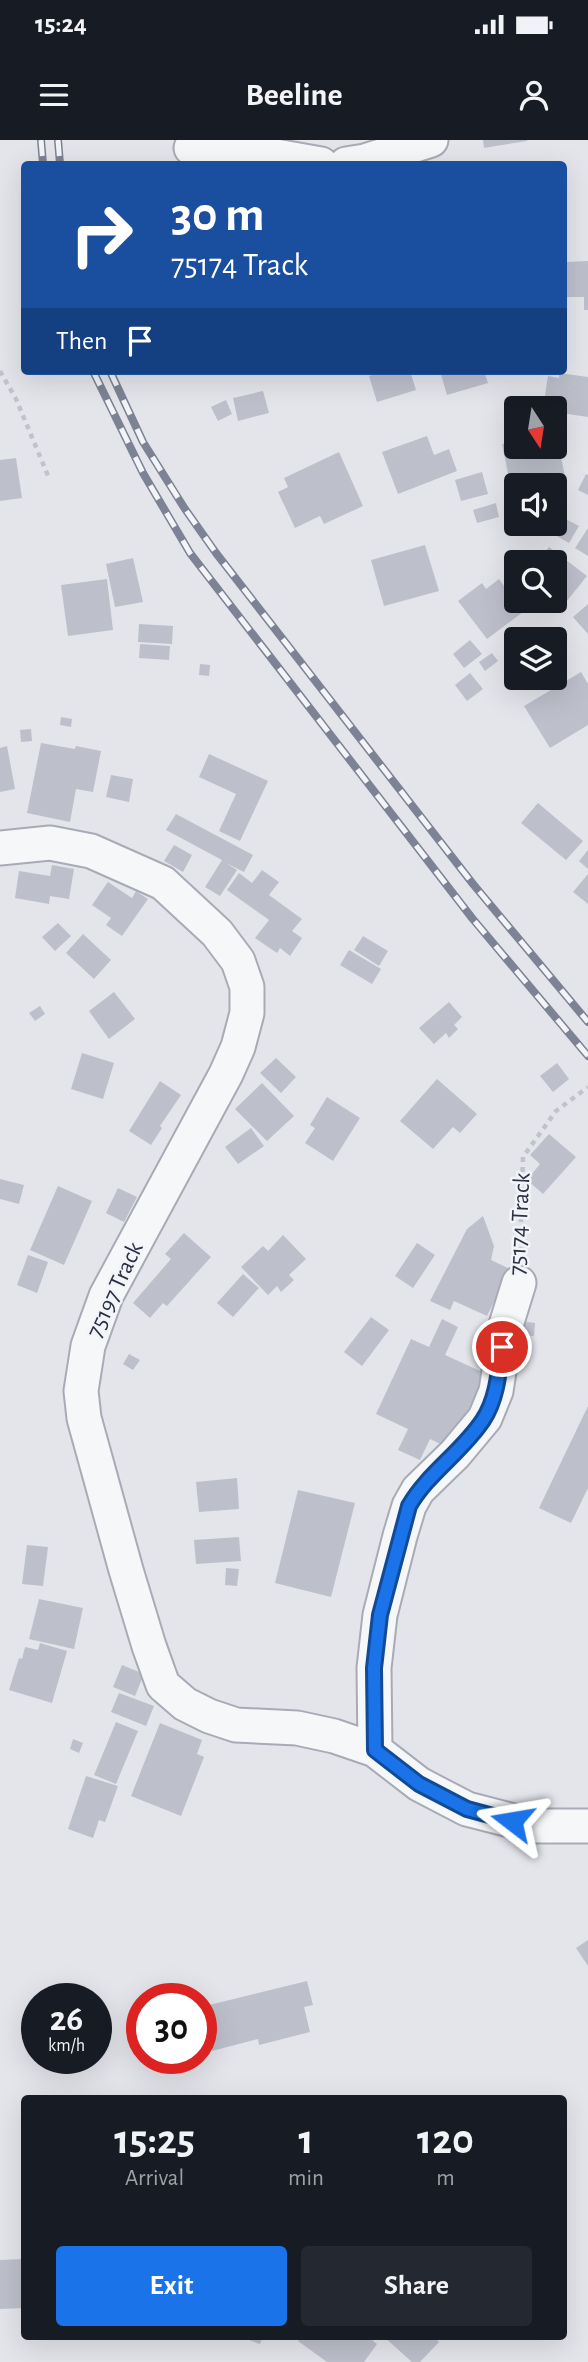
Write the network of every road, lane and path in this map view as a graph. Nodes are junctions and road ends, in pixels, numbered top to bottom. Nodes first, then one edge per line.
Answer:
1 (431, 140) edge
2 (190, 151) edge
3 (304, 161) edge
4 (365, 161) edge
5 (0, 371) edge
6 (50, 478) dead end
7 (0, 848) edge
8 (588, 1087) edge
9 (519, 1283) joint
10 (375, 1750) junction
11 (588, 1826) edge

1 - 4 street
2 - 3 street
5 - 6 path
7 - 10 street, 75197 Track
8 - 9 path, 75174 Track
9 - 10 street, 75174 Track
10 - 11 street

